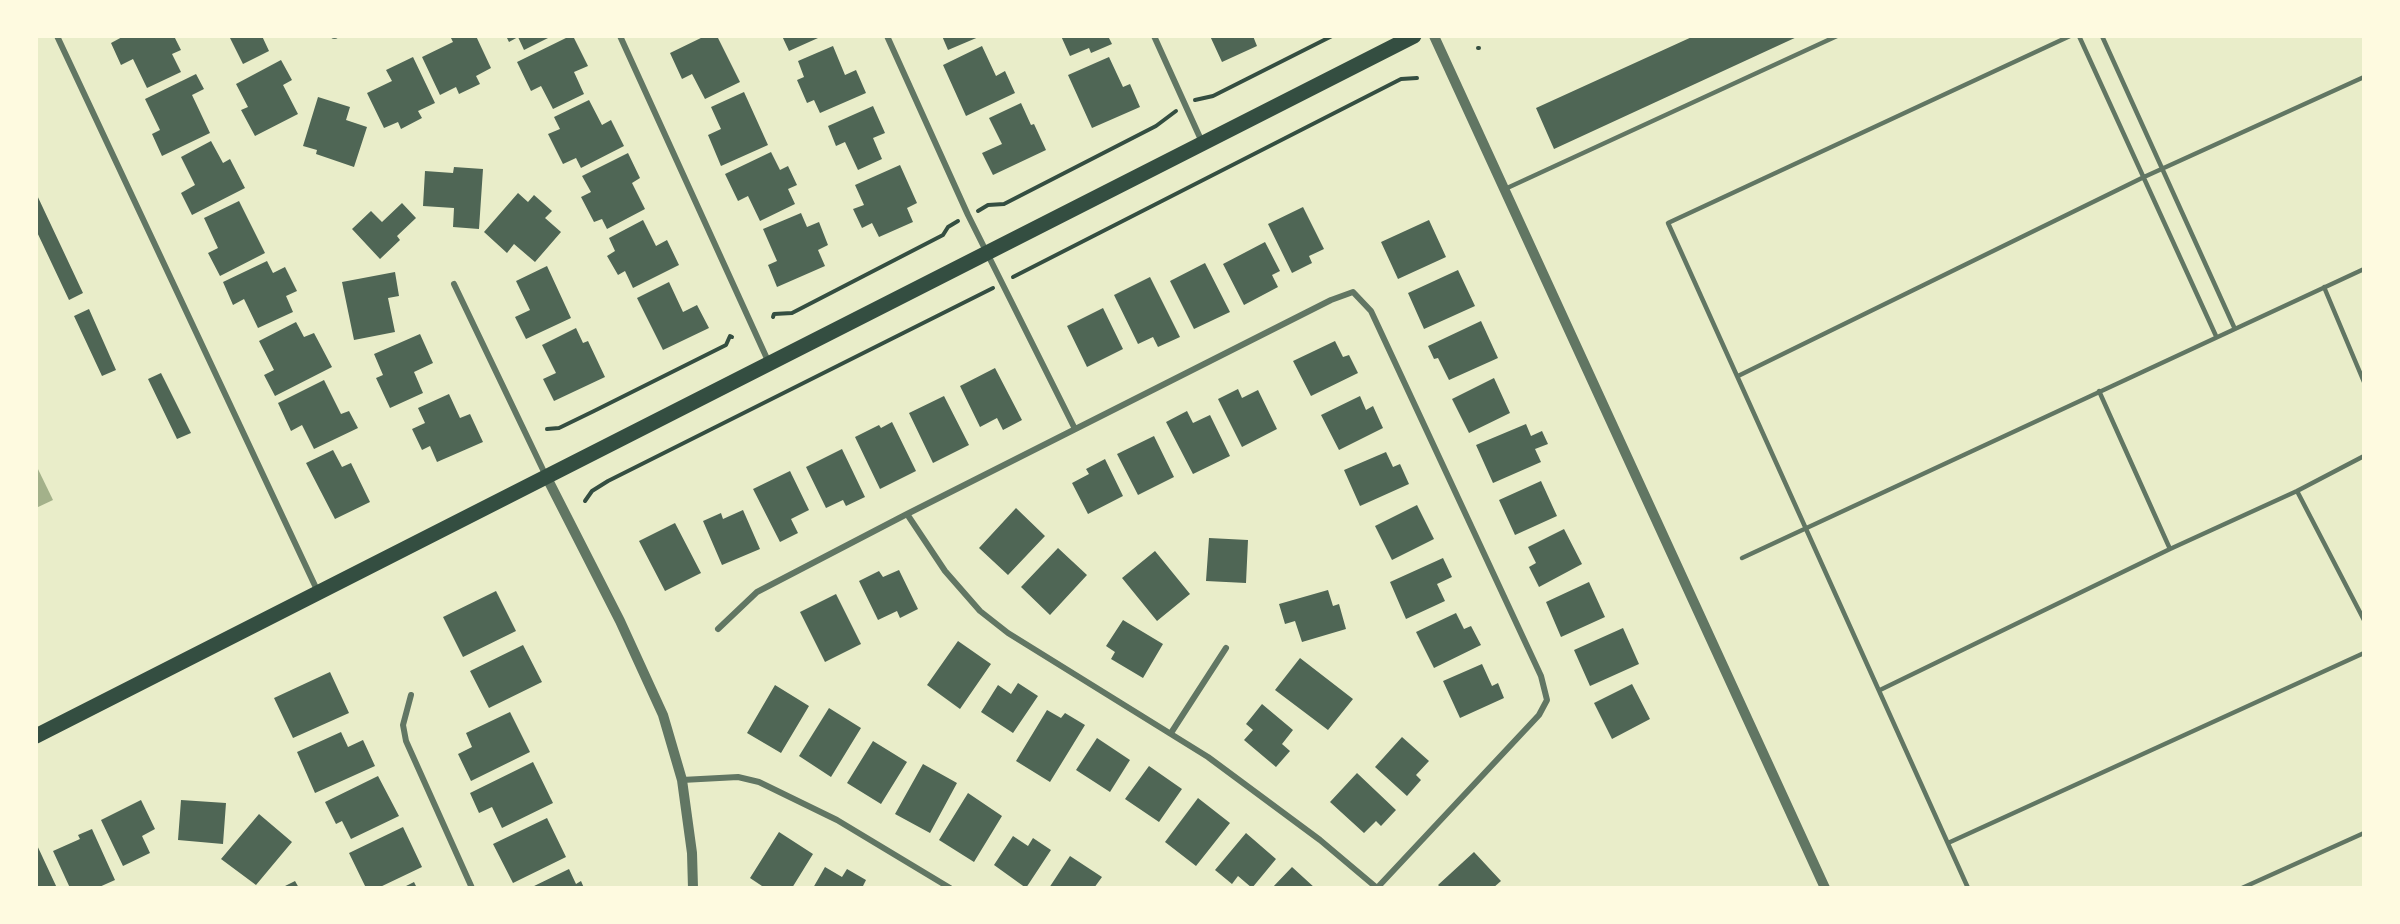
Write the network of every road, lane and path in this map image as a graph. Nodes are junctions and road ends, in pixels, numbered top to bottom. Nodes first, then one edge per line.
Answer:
1 (57, 36) edge
2 (620, 36) edge
3 (887, 36) edge
4 (1154, 36) edge
5 (1332, 36) edge
6 (1414, 36) edge
7 (1434, 36) edge
8 (1837, 36) edge
9 (2070, 36) edge
10 (2079, 36) edge
11 (2102, 36) edge
12 (2364, 77) edge
13 (1185, 104) junction
14 (1203, 144) junction
15 (2162, 169) junction
16 (2144, 177) junction
17 (1505, 189) junction
18 (968, 215) junction
19 (987, 254) junction
20 (2364, 269) edge
21 (453, 284) dead end
22 (2324, 287) junction
23 (773, 317) dead end
24 (2234, 327) junction
25 (2216, 336) junction
26 (732, 337) dead end
27 (769, 364) junction
28 (1738, 376) junction
29 (2364, 382) edge
30 (2099, 390) junction
31 (547, 429) dead end
32 (1075, 429) junction
33 (2364, 456) edge
34 (546, 476) junction
35 (2297, 491) junction
36 (907, 514) junction
37 (1807, 528) junction
38 (2170, 549) junction
39 (1742, 558) dead end
40 (319, 592) junction
41 (2364, 620) edge
42 (718, 629) dead end
43 (1226, 648) dead end
44 (2364, 653) edge
45 (1880, 690) junction
46 (411, 695) dead end
47 (1171, 733) junction
48 (36, 736) edge
49 (682, 780) junction
50 (2364, 833) edge
51 (1948, 843) junction
52 (472, 888) edge
53 (693, 888) edge
54 (950, 888) edge
55 (1377, 888) edge
56 (1825, 888) edge
57 (1968, 888) edge
58 (2242, 888) edge

1 - 40 street
2 - 27 street
3 - 18 street
4 - 13 street
5 - 13 path
6 - 14 main road
7 - 17 street
8 - 17 lane
9 - 28 lane
10 - 16 lane
11 - 15 lane
12 - 15 lane
13 - 14 street
13 - 18 path
14 - 19 main road
15 - 16 lane
15 - 24 lane
16 - 25 lane
16 - 28 lane
17 - 56 street
18 - 19 street
18 - 23 path
19 - 27 main road
19 - 32 street
20 - 22 lane
21 - 34 street
22 - 24 lane
22 - 29 lane
24 - 25 lane
25 - 30 lane
26 - 31 path
27 - 34 main road
28 - 37 lane
30 - 37 lane
30 - 38 lane
32 - 36 street
32 - 55 street
33 - 35 lane
34 - 40 main road
34 - 49 street
35 - 38 lane
35 - 41 lane
36 - 42 street
36 - 47 street
37 - 39 lane
37 - 45 lane
38 - 45 lane
40 - 48 main road
43 - 47 street
44 - 51 lane
45 - 51 lane
46 - 52 street
47 - 55 street
49 - 53 street
49 - 54 street
50 - 58 lane
51 - 57 lane

